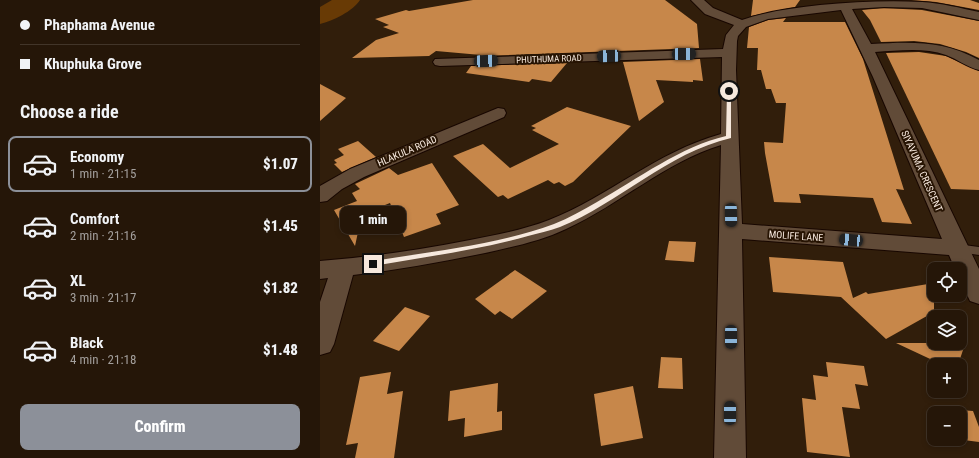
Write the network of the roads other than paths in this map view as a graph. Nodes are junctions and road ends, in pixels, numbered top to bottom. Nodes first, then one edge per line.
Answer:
1 (697, 0) edge
2 (845, 6) junction
3 (979, 16) edge
4 (742, 24) junction
5 (867, 48) junction
6 (730, 54) junction
7 (440, 62) dead end
8 (979, 66) edge
9 (498, 114) dead end
10 (729, 137) junction
11 (320, 196) edge
12 (731, 231) junction
13 (956, 248) junction
14 (979, 251) edge
15 (332, 269) edge
16 (979, 294) edge
17 (320, 344) edge
18 (730, 458) edge

1 - 4 street
2 - 3 street
2 - 4 street
2 - 5 street, SIYAVUMA CRESCENT
4 - 6 street
5 - 8 street
5 - 13 street, SIYAVUMA CRESCENT
6 - 7 street, PHUTHUMA ROAD
6 - 10 street
9 - 11 street, HLAKULA ROAD
10 - 12 street
10 - 15 street
12 - 13 street, MOLIFE LANE
12 - 18 street
13 - 14 lane
13 - 16 street, SIYAVUMA CRESCENT
15 - 17 street

